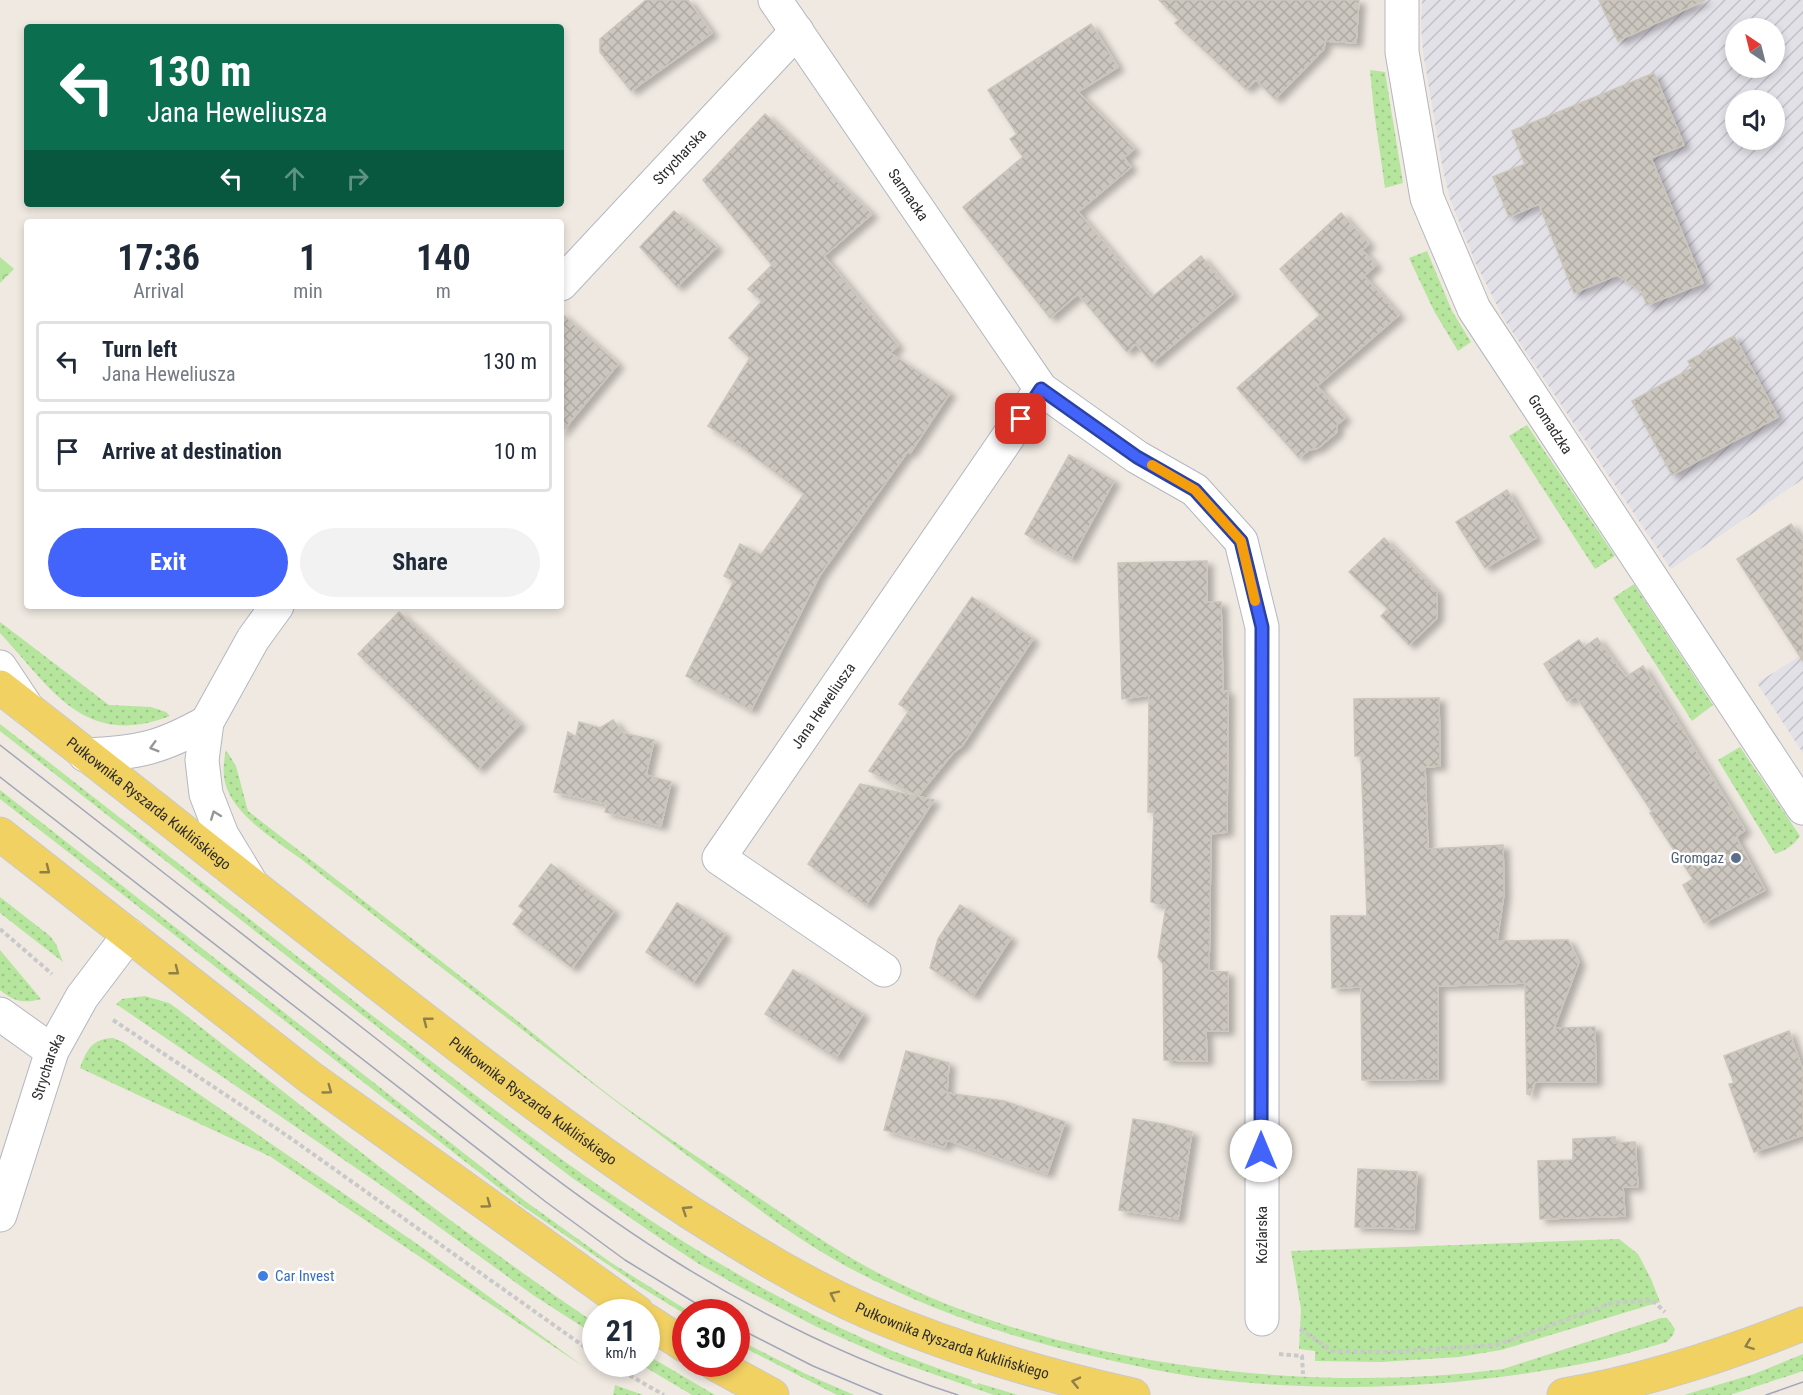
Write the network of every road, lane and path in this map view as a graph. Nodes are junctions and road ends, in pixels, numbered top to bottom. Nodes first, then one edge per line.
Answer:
1 (775, 0) edge
2 (1402, 0) edge
3 (797, 31) junction
4 (564, 281) edge
5 (1041, 389) junction
6 (275, 609) edge
7 (0, 667) edge
8 (0, 687) edge
9 (29, 710) junction
10 (207, 722) junction
11 (85, 755) junction
12 (1803, 808) edge
13 (0, 834) edge
14 (252, 885) junction
15 (0, 929) edge
16 (129, 934) junction
17 (884, 970) dead end
18 (53, 975) dead end
19 (0, 1014) edge
20 (108, 1017) dead end
21 (52, 1051) junction
22 (0, 1215) edge
23 (619, 1299) edge
24 (1665, 1312) dead end
25 (1262, 1319) dead end
26 (1803, 1324) edge
27 (1294, 1325) dead end
28 (582, 1345) edge
29 (633, 1377) edge
30 (739, 1377) edge
31 (664, 1395) edge
32 (772, 1395) edge
33 (1133, 1395) edge
34 (1564, 1395) edge

1 - 3 street, Sarmacka
2 - 12 street, Gromadzka
3 - 4 street, Strycharska
3 - 5 street, Sarmacka
5 - 17 street, Jana Heweliusza
5 - 25 street, Koźlarska
6 - 10 street
7 - 9 street
8 - 9 main road, Pułkownika Ryszarda Kuklińskiego
9 - 11 main road, Pułkownika Ryszarda Kuklińskiego
10 -> 11 street
14 -> 10 street
11 - 14 main road, Pułkownika Ryszarda Kuklińskiego
13 -> 16 main road
33 -> 14 main road, Pułkownika Ryszarda Kuklińskiego
15 - 18 path
16 - 21 street, Strycharska
16 -> 23 main road
19 - 21 street
20 - 28 path
21 - 22 street, Strycharska
24 - 27 path
26 -> 34 main road
29 - 31 path
30 - 32 main road

